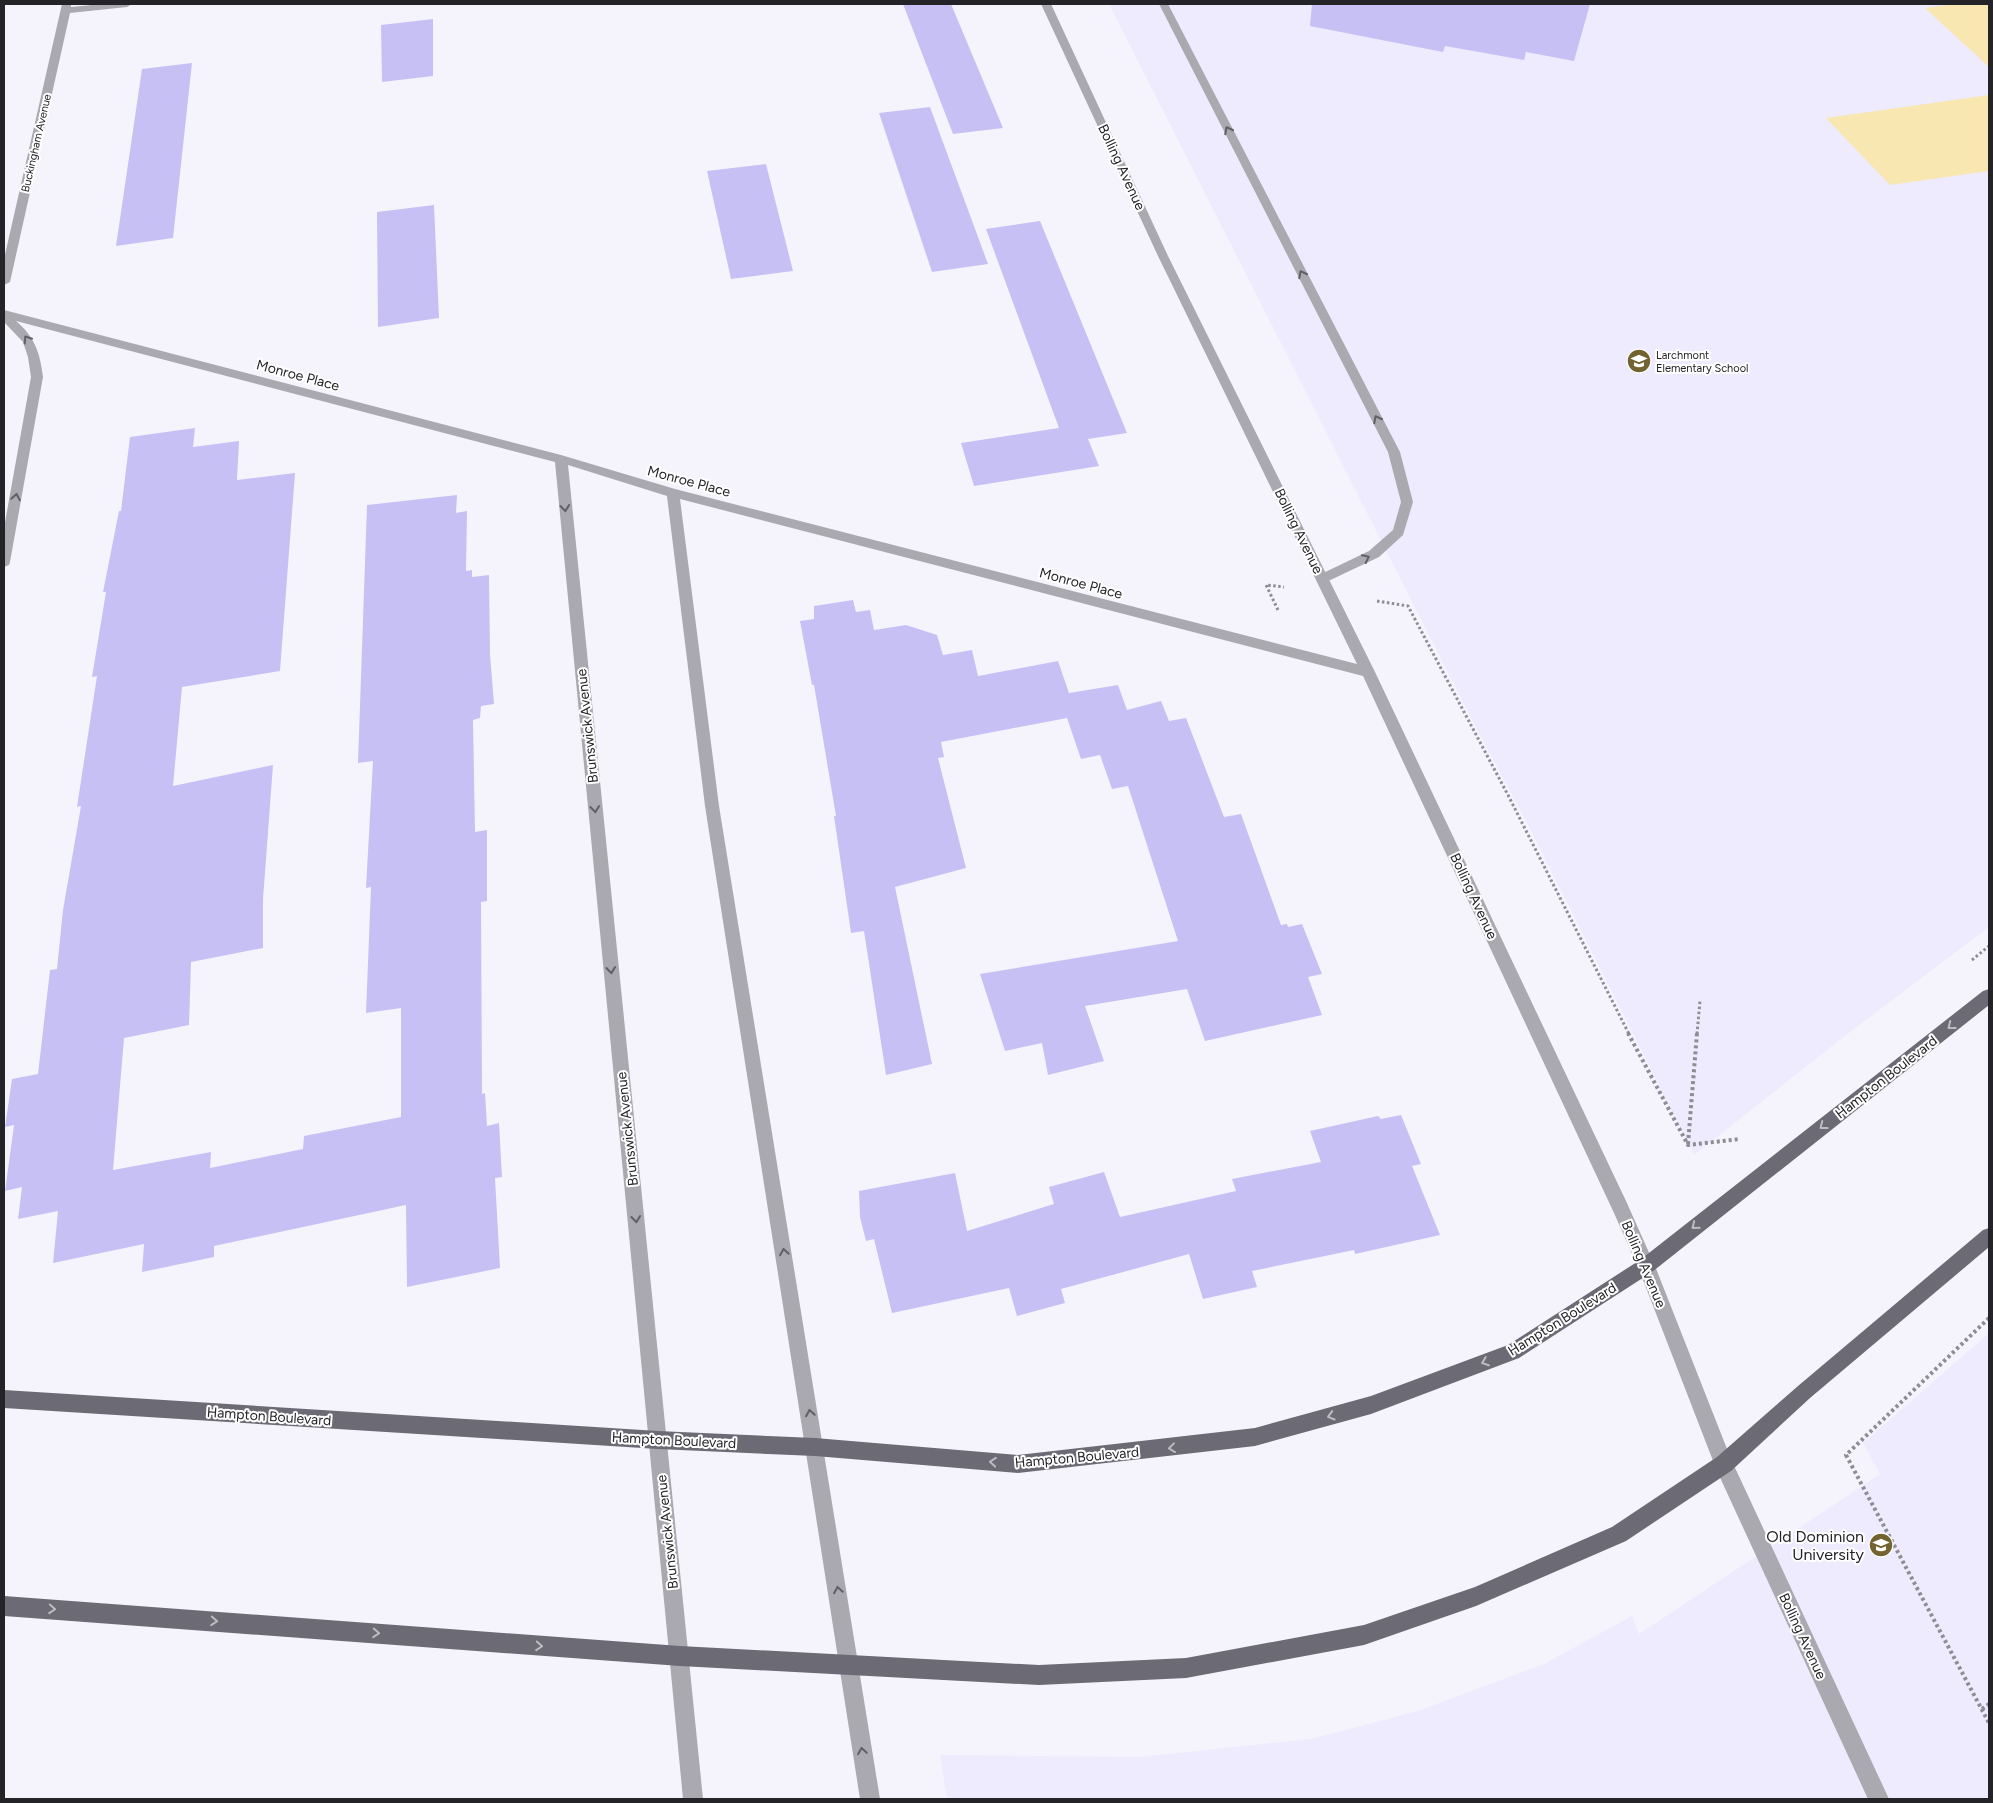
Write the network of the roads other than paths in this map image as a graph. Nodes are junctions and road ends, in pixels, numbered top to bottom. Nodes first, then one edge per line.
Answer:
1 (128, 4) edge
2 (1046, 4) edge
3 (1164, 4) edge
4 (67, 7) edge
5 (4, 282) edge
6 (4, 316) edge
7 (561, 459) junction
8 (673, 492) junction
9 (4, 562) edge
10 (1322, 579) junction
11 (1368, 672) junction
12 (1989, 996) edge
13 (1989, 1236) edge
14 (1646, 1266) junction
15 (4, 1399) edge
16 (658, 1440) junction
17 (815, 1447) junction
18 (1724, 1464) junction
19 (4, 1606) edge
20 (680, 1656) junction
21 (850, 1665) junction
22 (693, 1799) edge
23 (870, 1799) edge
24 (1879, 1799) edge

1 - 4 street
2 - 10 street, Bolling Avenue
10 -> 3 street
4 - 5 street, Buckingham Avenue
6 - 7 street, Monroe Place
9 -> 6 street
7 - 8 street, Monroe Place
7 -> 16 street, Brunswick Avenue
8 - 11 street, Monroe Place
17 -> 8 street
10 - 11 street, Bolling Avenue
11 - 14 street, Bolling Avenue
12 -> 14 main road, Hampton Boulevard
13 - 18 main road
14 -> 17 main road, Hampton Boulevard
14 - 18 street, Bolling Avenue
15 - 16 main road, Hampton Boulevard
16 - 17 main road, Hampton Boulevard
16 - 20 street, Brunswick Avenue
21 -> 17 street
18 - 21 main road
18 - 24 street, Bolling Avenue
19 -> 20 main road
20 - 21 main road
20 - 22 street, Brunswick Avenue
23 -> 21 street

